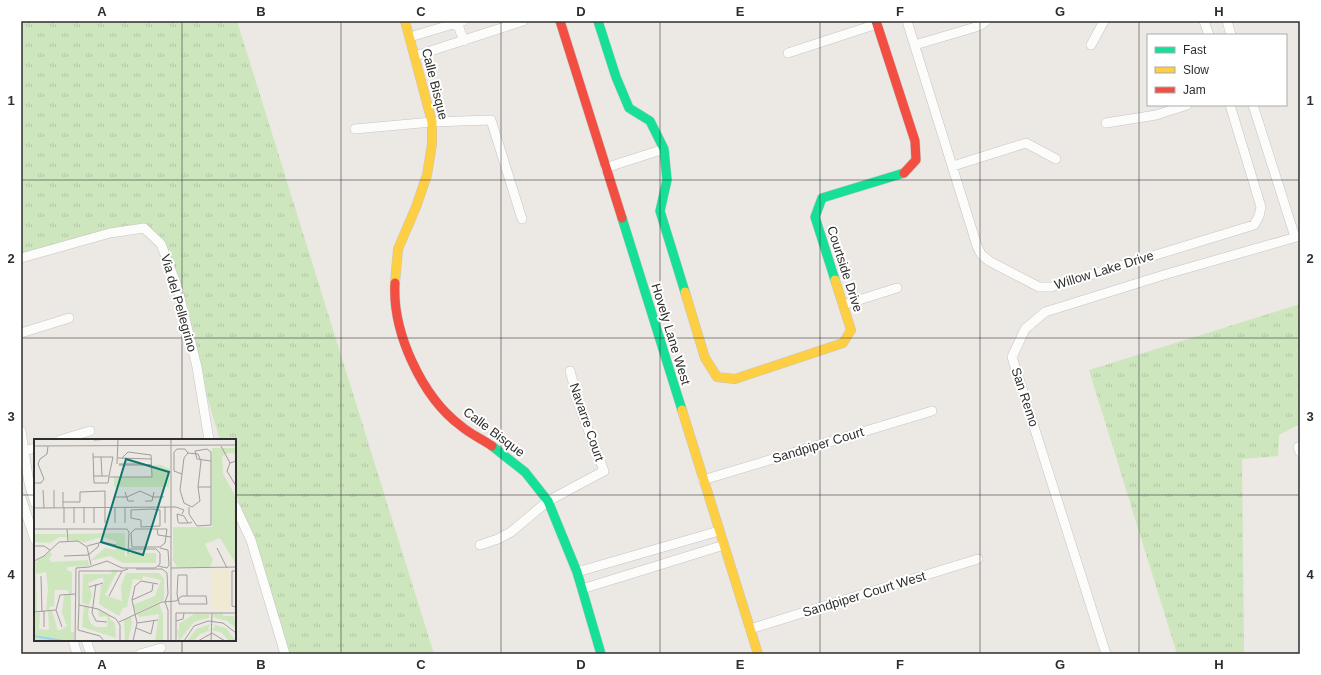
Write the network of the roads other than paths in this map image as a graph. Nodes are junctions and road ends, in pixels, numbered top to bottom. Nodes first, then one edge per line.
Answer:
1 (404, 21) edge
2 (523, 21) edge
3 (560, 21) edge
4 (598, 21) edge
5 (907, 21) edge
6 (986, 21) edge
7 (1104, 21) edge
8 (1204, 21) edge
9 (1227, 21) edge
10 (460, 22) edge
11 (876, 22) edge
12 (1209, 34) edge
13 (1231, 34) edge
14 (410, 38) junction
15 (464, 40) junction
16 (915, 45) junction
17 (1091, 45) dead end
18 (788, 53) dead end
19 (415, 56) junction
20 (1183, 106) edge
21 (1230, 106) edge
22 (1253, 106) edge
23 (432, 122) junction
24 (1106, 123) dead end
25 (355, 129) dead end
26 (664, 150) junction
27 (1056, 159) dead end
28 (953, 166) junction
29 (606, 168) junction
30 (522, 219) dead end
31 (1297, 237) edge
32 (21, 258) edge
33 (897, 288) dead end
34 (843, 305) junction
35 (69, 318) dead end
36 (21, 333) edge
37 (570, 371) dead end
38 (932, 411) dead end
39 (21, 431) edge
40 (90, 431) dead end
41 (63, 439) edge
42 (209, 439) edge
43 (34, 448) edge
44 (23, 452) edge
45 (703, 480) junction
46 (21, 498) edge
47 (34, 500) edge
48 (548, 501) junction
49 (236, 508) edge
50 (719, 531) junction
51 (34, 537) edge
52 (480, 545) dead end
53 (724, 545) junction
54 (625, 558) junction
55 (978, 559) dead end
56 (577, 572) junction
57 (631, 574) junction
58 (582, 589) junction
59 (750, 629) junction
60 (73, 641) edge
61 (86, 641) edge
62 (160, 648) dead end
63 (77, 654) edge
64 (90, 654) edge
65 (140, 654) edge
66 (285, 654) edge
67 (601, 654) edge
68 (758, 654) edge
69 (1106, 654) edge

1 - 14 street, Calle Bisque
2 - 15 street
3 - 29 street, Hovely Lane West
4 - 26 street
5 - 16 street, Willow Lake Drive
6 - 16 street
7 - 17 street
8 - 12 street
9 - 13 street
10 - 14 street
10 - 15 street
11 - 18 street
11 - 34 street, Courtside Drive
14 - 19 street, Calle Bisque
15 - 19 street
16 - 28 street, Willow Lake Drive
19 - 23 street, Calle Bisque
20 - 24 street
21 - 28 street, Willow Lake Drive
22 - 31 street
23 - 25 street
23 - 30 street
23 - 48 street, Calle Bisque
26 - 29 street
26 - 34 street, Courtside Drive
27 - 28 street
29 - 45 street, Hovely Lane West
31 - 69 street, San Remo
32 - 42 street, Via del Pellegrino
33 - 34 street
35 - 36 street
37 - 48 street, Navarre Court
38 - 45 street, Sandpiper Court
39 - 44 street
40 - 41 street
43 - 44 street
44 - 47 street
45 - 50 street, Hovely Lane West
46 - 51 street
48 - 52 street, Navarre Court
48 - 56 street, Calle Bisque
49 - 66 street
50 - 53 street, Hovely Lane West
50 - 54 street
53 - 57 street
53 - 59 street, Hovely Lane West
54 - 56 street
54 - 57 street
55 - 59 street, Sandpiper Court West
56 - 58 street, Calle Bisque
57 - 58 street
58 - 67 street, Calle Bisque
59 - 68 street, Hovely Lane West
60 - 63 street
61 - 64 street
62 - 65 street

